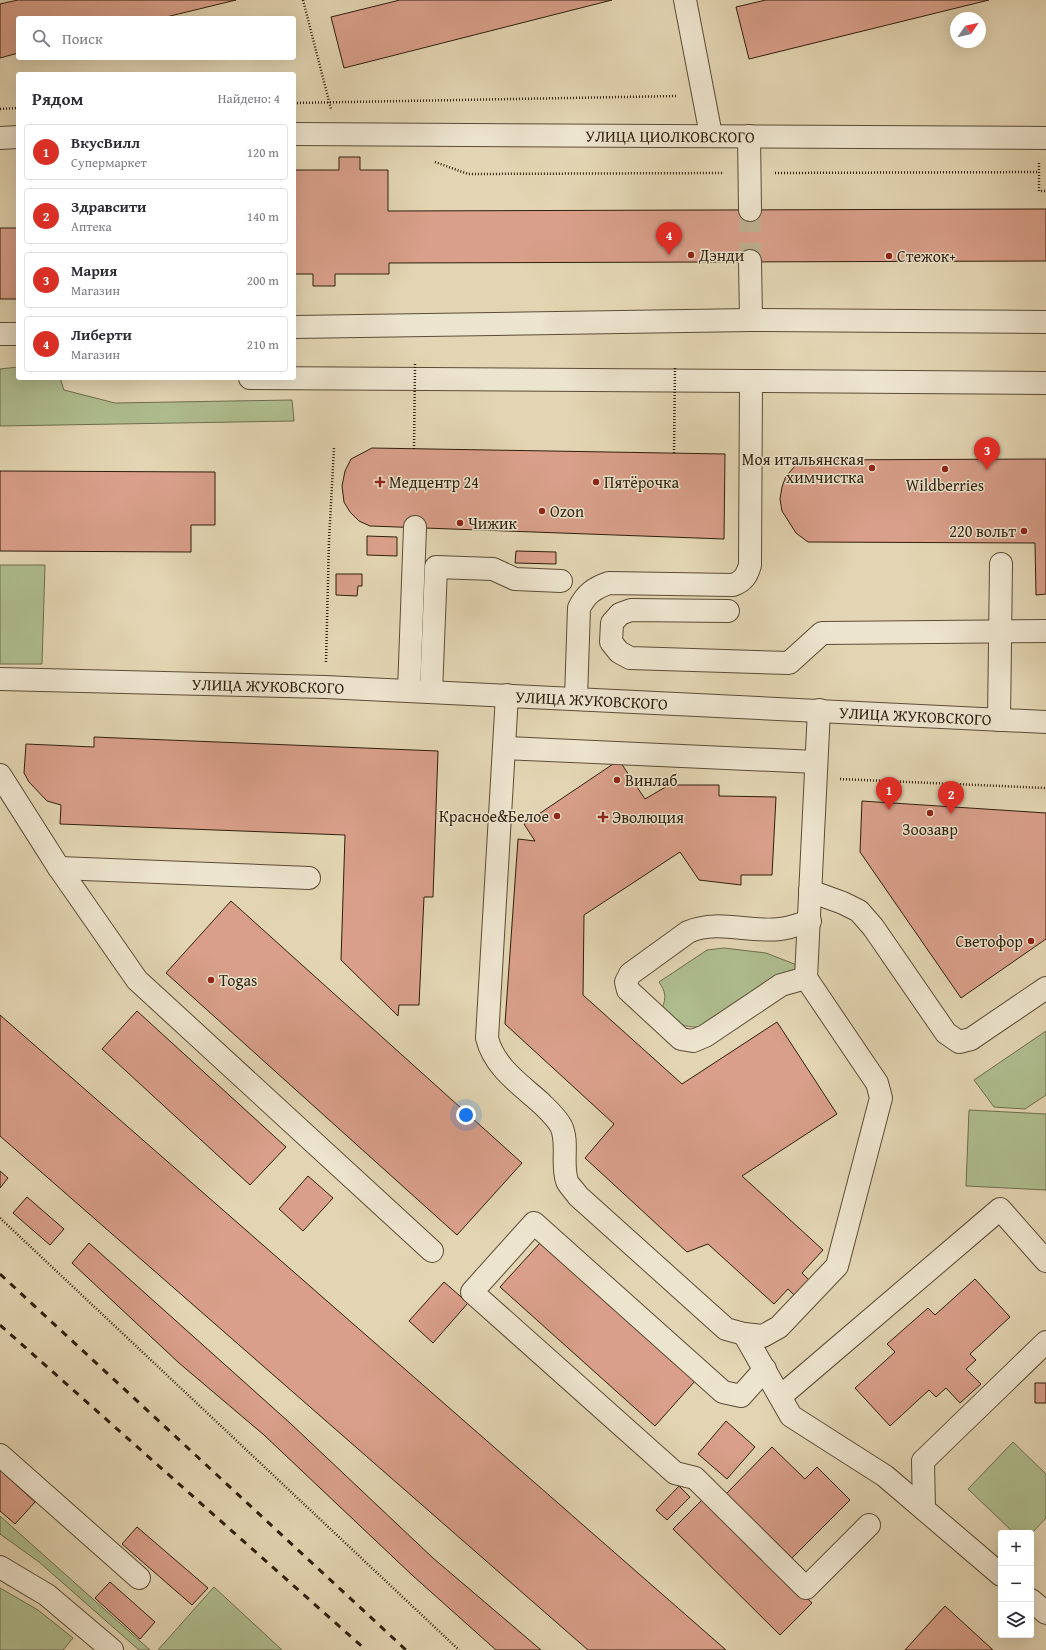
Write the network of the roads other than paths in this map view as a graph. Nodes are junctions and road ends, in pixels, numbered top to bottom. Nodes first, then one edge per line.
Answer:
1 (685, 0) edge
2 (296, 134) edge
3 (711, 135) junction
4 (749, 136) junction
5 (16, 137) edge
6 (0, 138) edge
7 (1042, 138) edge
8 (750, 210) tunnel mouth
9 (750, 262) tunnel mouth
10 (751, 320) junction
11 (1046, 322) edge
12 (296, 327) edge
13 (0, 334) edge
14 (16, 334) edge
15 (296, 378) edge
16 (751, 381) junction
17 (1046, 383) edge
18 (415, 528) dead end
19 (1001, 564) dead end
20 (561, 581) dead end
21 (728, 611) dead end
22 (1046, 631) edge
23 (1000, 632) junction
24 (0, 679) edge
25 (409, 691) junction
26 (431, 692) junction
27 (507, 695) junction
28 (576, 698) junction
29 (819, 710) junction
30 (999, 720) junction
31 (1046, 722) edge
32 (505, 748) junction
33 (816, 770) junction
34 (0, 774) edge
35 (59, 868) junction
36 (309, 878) dead end
37 (810, 891) junction
38 (810, 921) junction
39 (806, 978) junction
40 (1046, 988) edge
41 (432, 1251) dead end
42 (1046, 1261) edge
43 (744, 1334) junction
44 (1046, 1342) edge
45 (765, 1369) junction
46 (781, 1396) junction
47 (0, 1454) edge
48 (924, 1509) junction
49 (869, 1525) dead end
50 (0, 1567) edge
51 (998, 1572) edge
52 (139, 1578) dead end
53 (1033, 1602) edge
54 (1046, 1613) edge
55 (112, 1650) edge

1 - 3 street
2 - 3 street, УЛИЦА ЦИОЛКОВСКОГО
3 - 4 street, УЛИЦА ЦИОЛКОВСКОГО
4 - 7 street, УЛИЦА ЦИОЛКОВСКОГО
4 - 8 street
5 - 6 street
9 - 10 street
10 - 11 street
10 - 12 street
13 - 14 street
15 - 16 street
16 - 17 street
16 - 28 street
18 - 25 street
19 - 23 street
20 - 26 street
21 - 23 street
22 - 23 street
23 - 30 street
24 - 25 street, УЛИЦА ЖУКОВСКОГО
25 - 26 street, УЛИЦА ЖУКОВСКОГО
26 - 27 street, УЛИЦА ЖУКОВСКОГО
27 - 28 street, УЛИЦА ЖУКОВСКОГО
27 - 32 street
28 - 29 street, УЛИЦА ЖУКОВСКОГО
29 - 30 street, УЛИЦА ЖУКОВСКОГО
29 - 33 street
30 - 31 street, УЛИЦА ЖУКОВСКОГО
32 - 33 street
32 - 43 street
33 - 37 street
34 - 35 street
35 - 36 street
35 - 41 street
37 - 38 street
37 - 40 street
38 - 39 street
38 - 39 street
39 - 43 street
42 - 46 street
43 - 45 street
44 - 48 street
45 - 46 street
45 - 49 street
46 - 48 street
47 - 52 street
48 - 51 street
50 - 55 street
53 - 54 street

